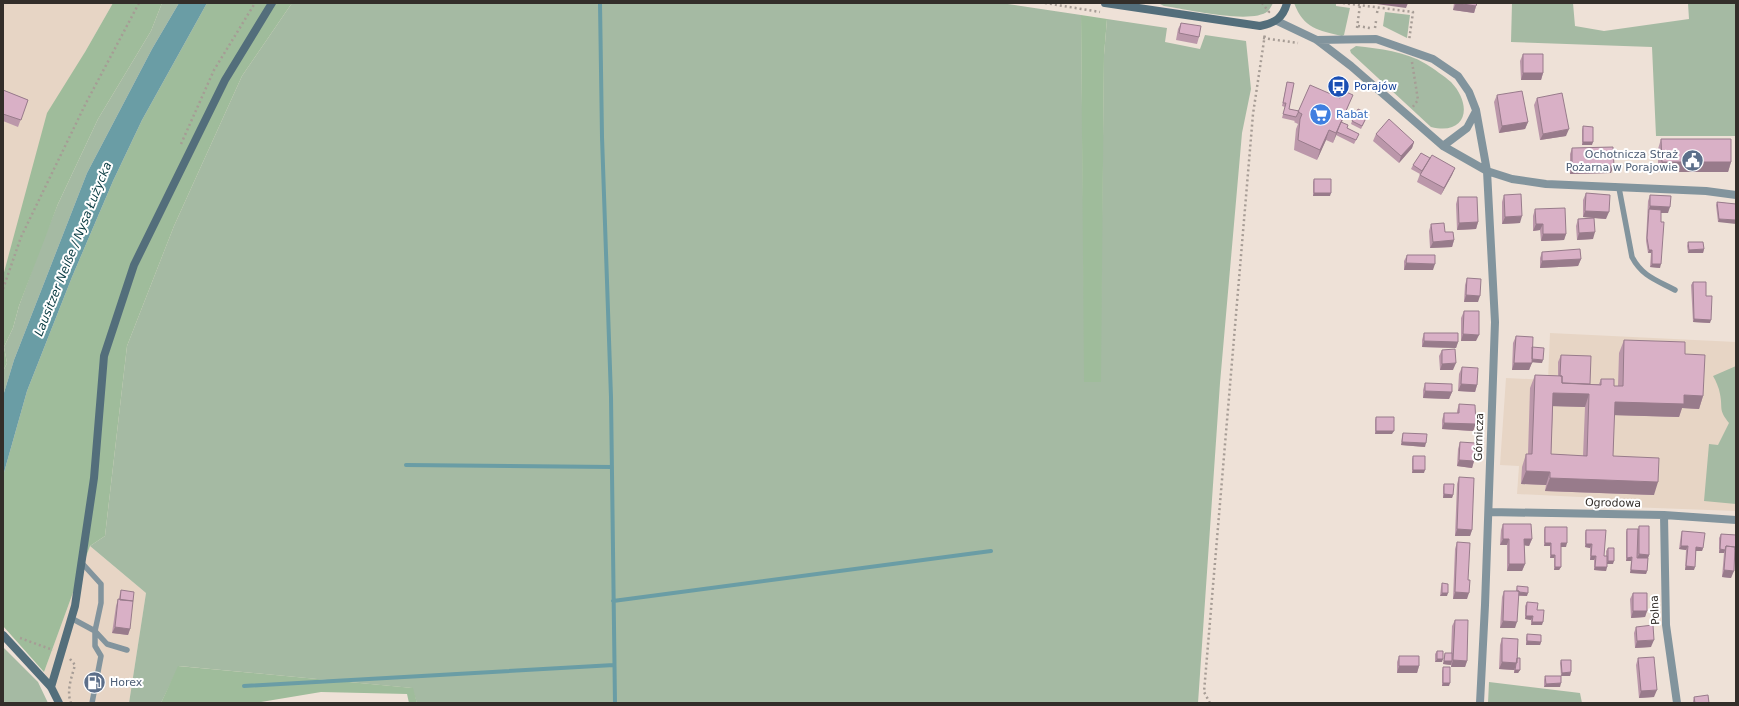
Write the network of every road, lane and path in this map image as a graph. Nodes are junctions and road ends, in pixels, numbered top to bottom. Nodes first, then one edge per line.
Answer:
1 (139, 3) edge
2 (255, 3) edge
3 (272, 3) edge
4 (1105, 3) edge
5 (1262, 3) edge
6 (1287, 3) edge
7 (1343, 3) edge
8 (1360, 5) junction
9 (1141, 6) edge
10 (1378, 8) junction
11 (1377, 13) dead end
12 (1265, 14) dead end
13 (1277, 21) junction
14 (1376, 21) dead end
15 (1266, 25) junction
16 (1375, 28) junction
17 (1381, 29) dead end
18 (1402, 39) dead end
19 (1317, 40) junction
20 (1409, 42) junction
21 (1415, 52) junction
22 (1476, 110) junction
23 (1406, 115) junction
24 (1443, 146) junction
25 (179, 148) dead end
26 (1487, 171) junction
27 (1619, 188) junction
28 (1736, 195) edge
29 (3, 289) edge
30 (1675, 290) dead end
31 (1489, 512) junction
32 (1664, 515) junction
33 (1736, 520) edge
34 (81, 562) junction
35 (71, 618) junction
36 (95, 631) junction
37 (3, 635) edge
38 (17, 638) dead end
39 (127, 650) dead end
40 (62, 653) junction
41 (51, 687) junction
42 (59, 703) edge
43 (72, 703) edge
44 (92, 703) edge
45 (1210, 703) edge
46 (1480, 703) edge
47 (1677, 703) edge

1 - 29 path
2 - 25 path
3 - 34 street
4 - 9 street
5 - 12 path
6 - 13 street
7 - 8 path
8 - 10 path
8 - 16 path
9 - 15 street
10 - 11 path
10 - 20 path
13 - 15 street
13 - 19 street
14 - 16 path
15 - 45 path
16 - 17 path
18 - 20 path
19 - 21 street, Górnicza
19 - 23 street
20 - 21 path
21 - 22 street, Górnicza
21 - 23 path
22 - 24 street
22 - 26 street, Górnicza
23 - 24 street
24 - 26 street
26 - 27 street
26 - 31 street, Górnicza
27 - 28 street
27 - 30 lane
31 - 32 street, Ogrodowa
31 - 46 street, Górnicza
32 - 33 street, Ogrodowa
32 - 47 street, Polna
34 - 35 street
34 - 36 lane
35 - 36 lane
35 - 40 street
36 - 39 lane
36 - 44 lane
37 - 41 street
38 - 40 path
40 - 41 street
40 - 43 path
41 - 42 street

